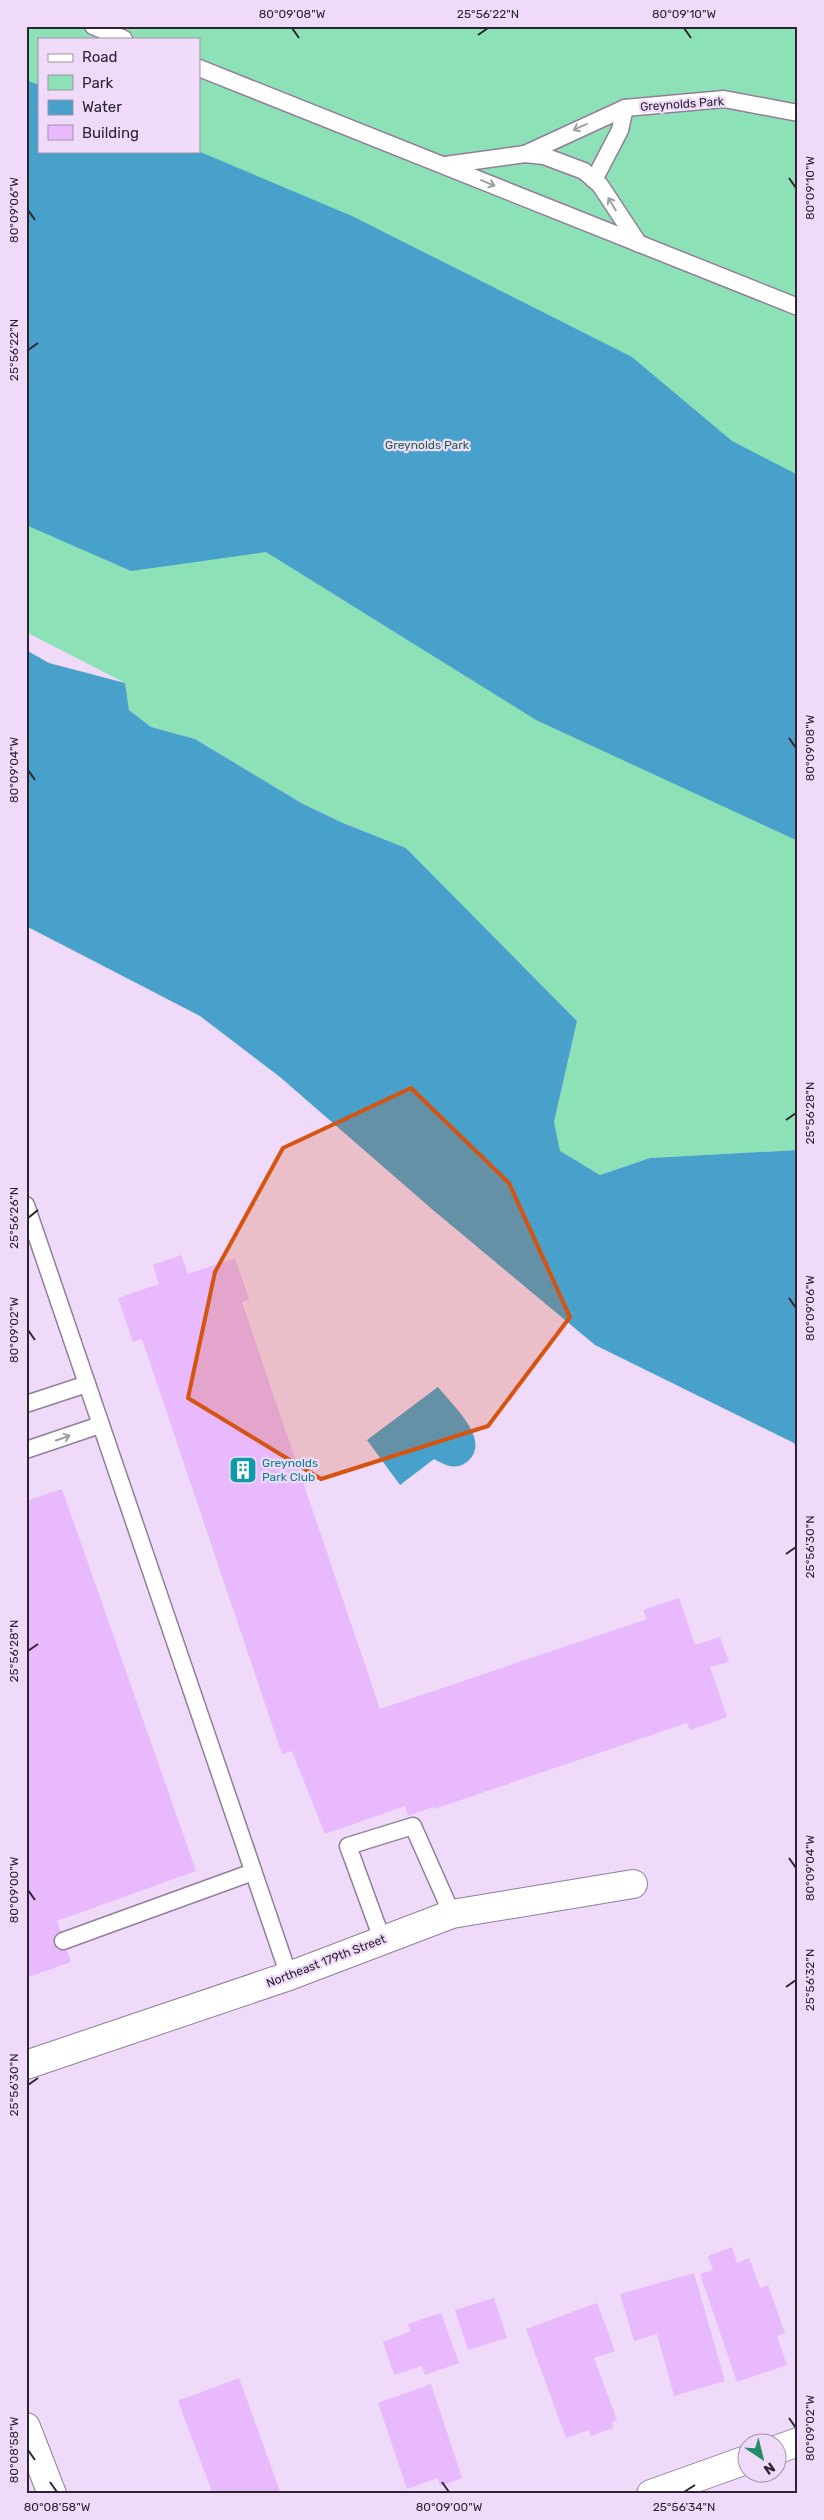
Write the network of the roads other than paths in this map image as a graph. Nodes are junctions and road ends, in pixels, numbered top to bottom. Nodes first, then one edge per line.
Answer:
1 (93, 26) edge
2 (122, 38) edge
3 (200, 68) edge
4 (625, 108) junction
5 (798, 113) edge
6 (525, 154) junction
7 (442, 165) junction
8 (594, 180) junction
9 (639, 244) junction
10 (798, 307) edge
11 (26, 1205) edge
12 (87, 1384) junction
13 (26, 1404) edge
14 (100, 1425) junction
15 (26, 1450) edge
16 (253, 1872) junction
17 (633, 1884) dead end
18 (452, 1914) junction
19 (382, 1939) junction
20 (63, 1941) dead end
21 (289, 1976) junction
22 (26, 2065) edge
23 (26, 2427) edge
24 (798, 2442) edge
25 (786, 2446) edge
26 (736, 2464) edge
27 (52, 2494) edge
28 (651, 2494) edge

1 - 2 lane
3 - 7 lane, Greynolds Park
4 - 5 lane, Greynolds Park
4 -> 6 lane, Greynolds Park
4 - 8 lane, Greynolds Park
6 - 7 lane, Greynolds Park
6 - 8 lane, Greynolds Park
7 -> 9 lane, Greynolds Park
9 -> 8 lane, Greynolds Park
9 - 10 lane, Greynolds Park
11 - 12 lane
12 - 13 lane
12 - 14 lane
15 -> 14 lane
14 - 16 lane
16 - 20 lane
16 - 21 lane
17 - 18 street, Northeast 179th Street
18 - 19 street, Northeast 179th Street
18 - 19 lane
19 - 21 street, Northeast 179th Street
21 - 22 street, Northeast 179th Street
23 - 27 street
24 - 25 street
26 - 28 street

